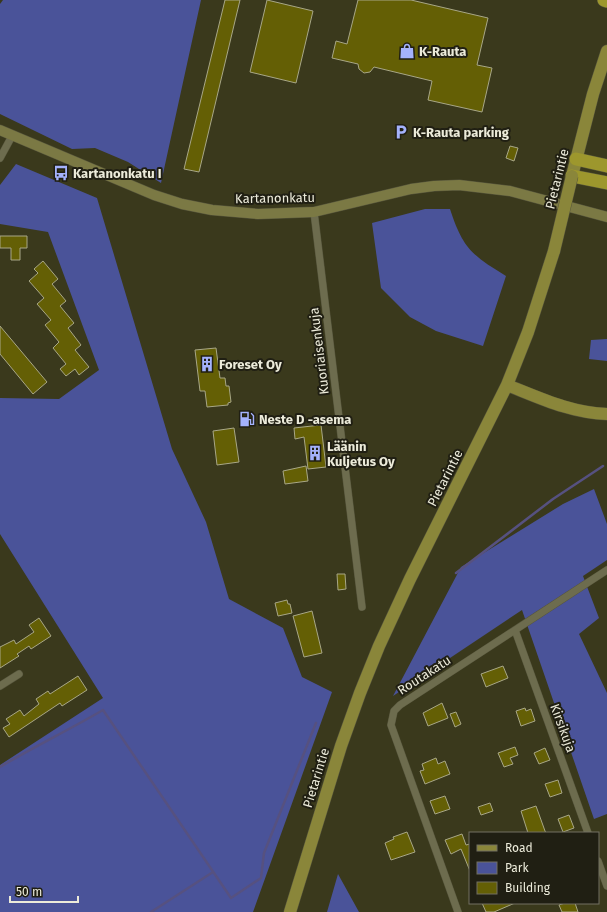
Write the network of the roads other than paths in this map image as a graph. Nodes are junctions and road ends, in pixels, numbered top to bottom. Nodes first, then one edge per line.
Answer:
1 (604, 0) edge
2 (607, 1) edge
3 (607, 51) edge
4 (0, 130) edge
5 (12, 136) junction
6 (0, 158) edge
7 (576, 158) junction
8 (607, 166) edge
9 (572, 176) junction
10 (607, 183) edge
11 (314, 212) junction
12 (607, 217) edge
13 (507, 385) junction
14 (607, 414) edge
15 (607, 570) edge
16 (362, 607) dead end
17 (515, 630) junction
18 (19, 674) dead end
19 (0, 686) edge
20 (588, 832) edge
21 (599, 864) edge
22 (607, 886) edge
23 (290, 912) edge
24 (458, 912) edge

1 - 2 highway
3 - 7 main road, Pietarintie
4 - 5 main road, Kartanonkatu
5 - 6 street
5 - 11 main road, Kartanonkatu
7 - 8 highway
7 - 9 main road, Pietarintie
9 - 10 highway
9 - 13 main road, Pietarintie, bridge
11 - 12 main road, Kartanonkatu
11 - 16 street, Kuoriaisenkuja
13 - 14 main road
13 - 23 main road, Pietarintie
15 - 17 street, Routakatu
17 - 20 street, Kirsikuja
17 - 24 street, Routakatu
18 - 19 street
21 - 22 street

